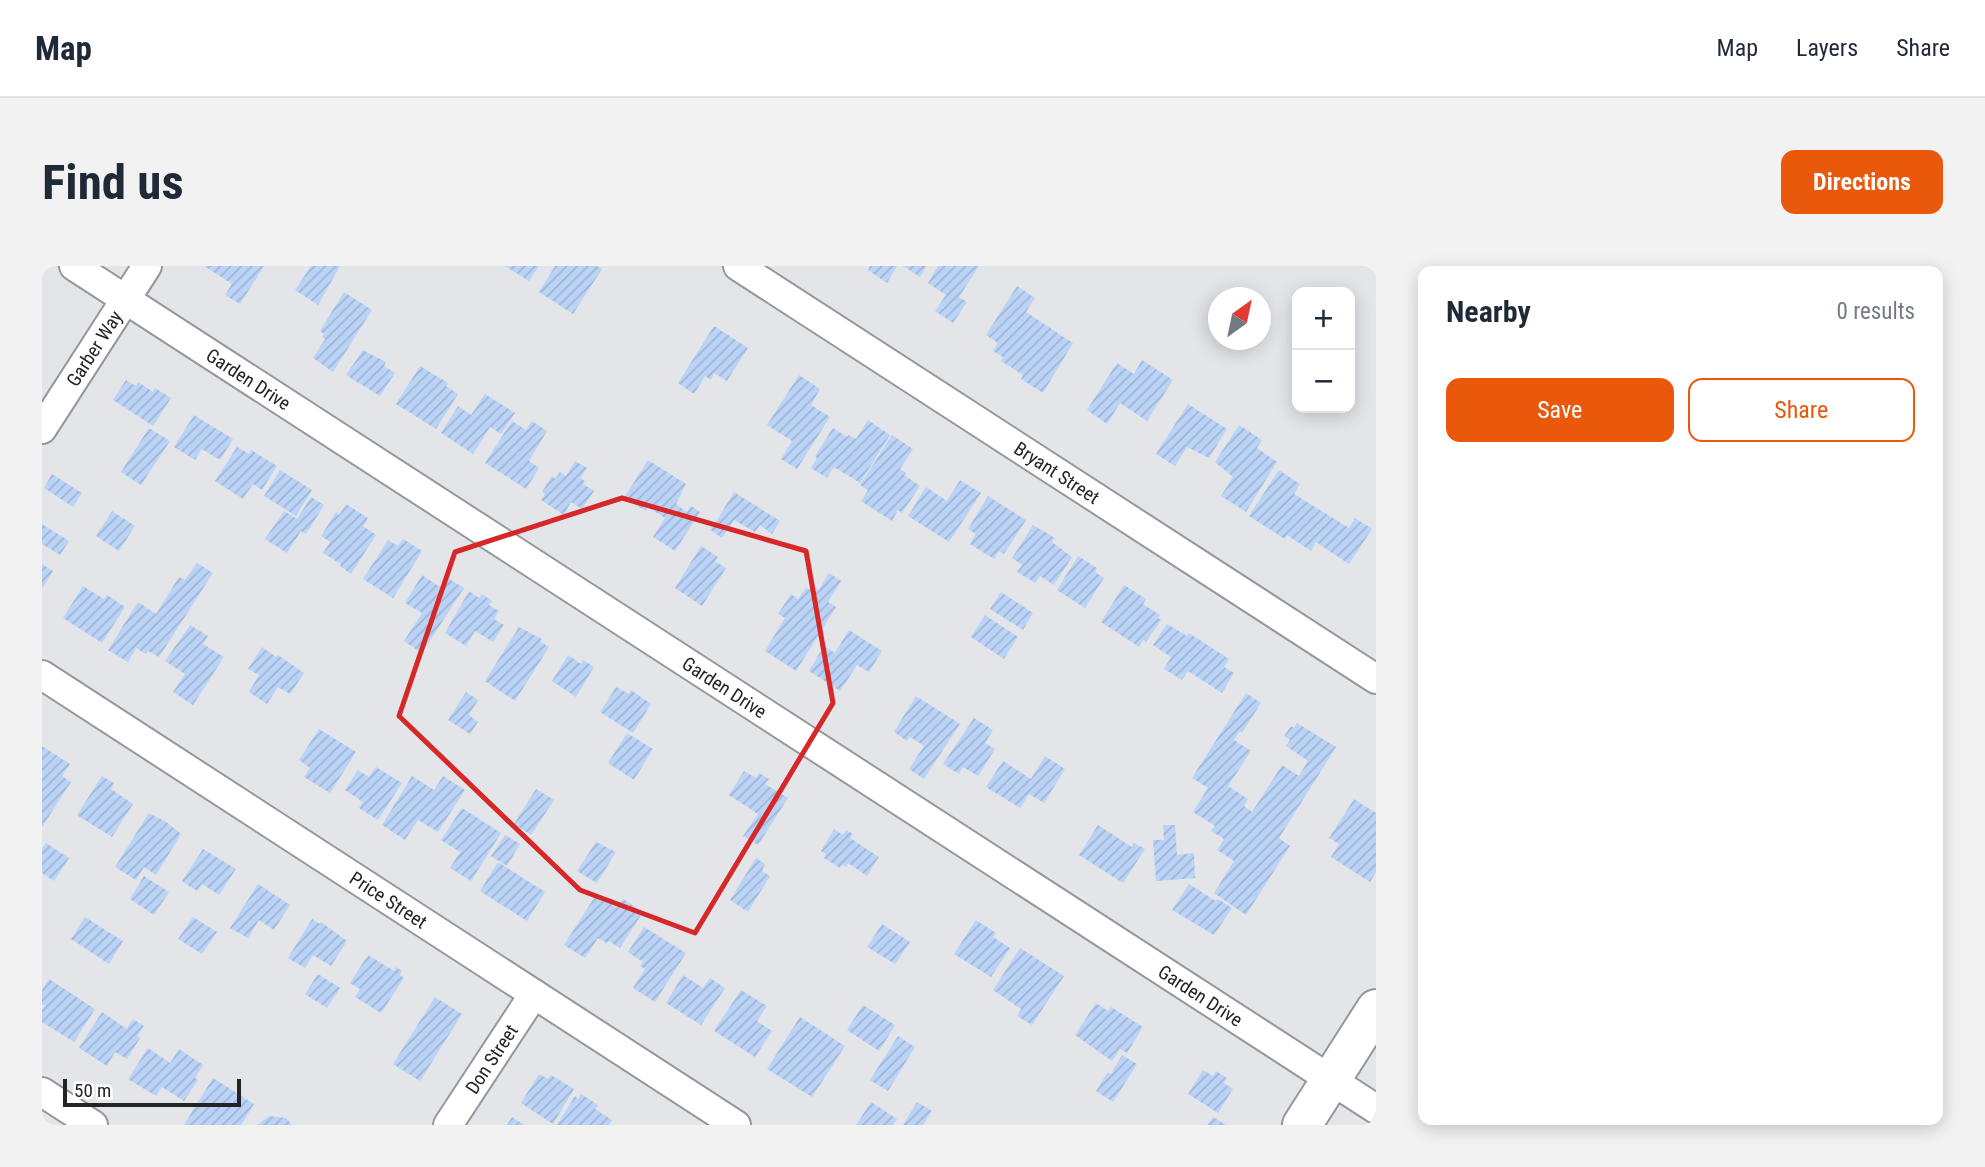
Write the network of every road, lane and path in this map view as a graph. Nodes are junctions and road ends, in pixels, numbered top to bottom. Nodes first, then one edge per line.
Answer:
1 (74, 266) edge
2 (146, 266) edge
3 (738, 266) edge
4 (125, 299) junction
5 (42, 429) edge
6 (42, 675) edge
7 (1376, 680) edge
8 (534, 994) junction
9 (1376, 1010) edge
10 (1331, 1080) junction
11 (42, 1092) edge
12 (1376, 1109) edge
13 (93, 1125) edge
14 (448, 1125) edge
15 (736, 1125) edge
16 (1303, 1125) edge

1 - 4 street, Garden Drive
2 - 4 street, Garber Way
3 - 7 street, Bryant Street
4 - 5 street, Garber Way
4 - 10 street, Garden Drive
6 - 8 street, Price Street
8 - 14 street, Don Street
8 - 15 street, Price Street
9 - 10 street
10 - 12 street, Garden Drive
10 - 16 street
11 - 13 street

